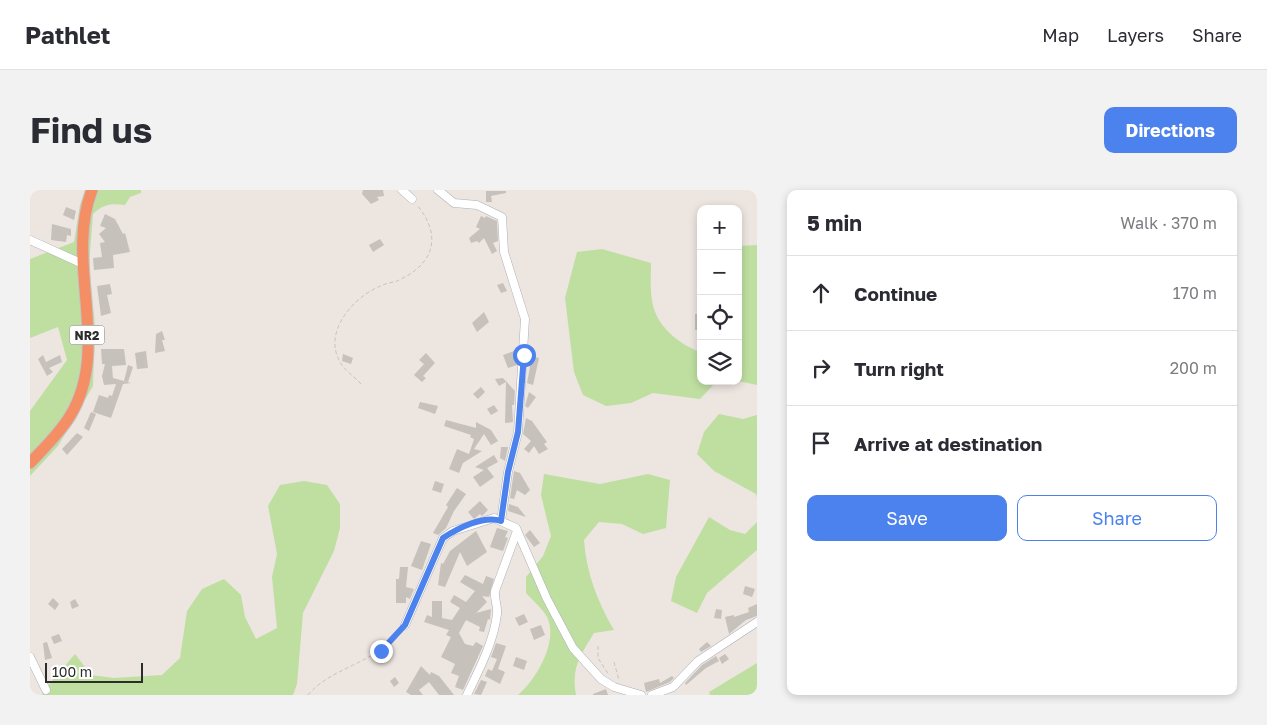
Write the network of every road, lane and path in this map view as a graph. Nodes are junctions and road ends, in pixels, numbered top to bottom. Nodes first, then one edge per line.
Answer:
1 (92, 190) edge
2 (402, 190) edge
3 (438, 190) edge
4 (412, 199) joint
5 (30, 240) edge
6 (83, 264) junction
7 (361, 384) dead end
8 (30, 463) edge
9 (501, 521) junction
10 (517, 531) junction
11 (757, 622) edge
12 (405, 625) joint
13 (598, 646) dead end
14 (30, 657) edge
15 (614, 662) dead end
16 (46, 690) dead end
17 (308, 695) edge
18 (467, 695) edge
19 (641, 695) edge
20 (652, 695) edge

1 - 6 highway, NR2
2 - 4 street
3 - 9 street
4 - 7 path
5 - 6 street
6 - 8 highway, NR2
9 - 10 street
9 - 12 street
10 - 18 street
10 - 19 street
11 - 20 street
12 - 17 path
13 - 15 path
14 - 16 street

